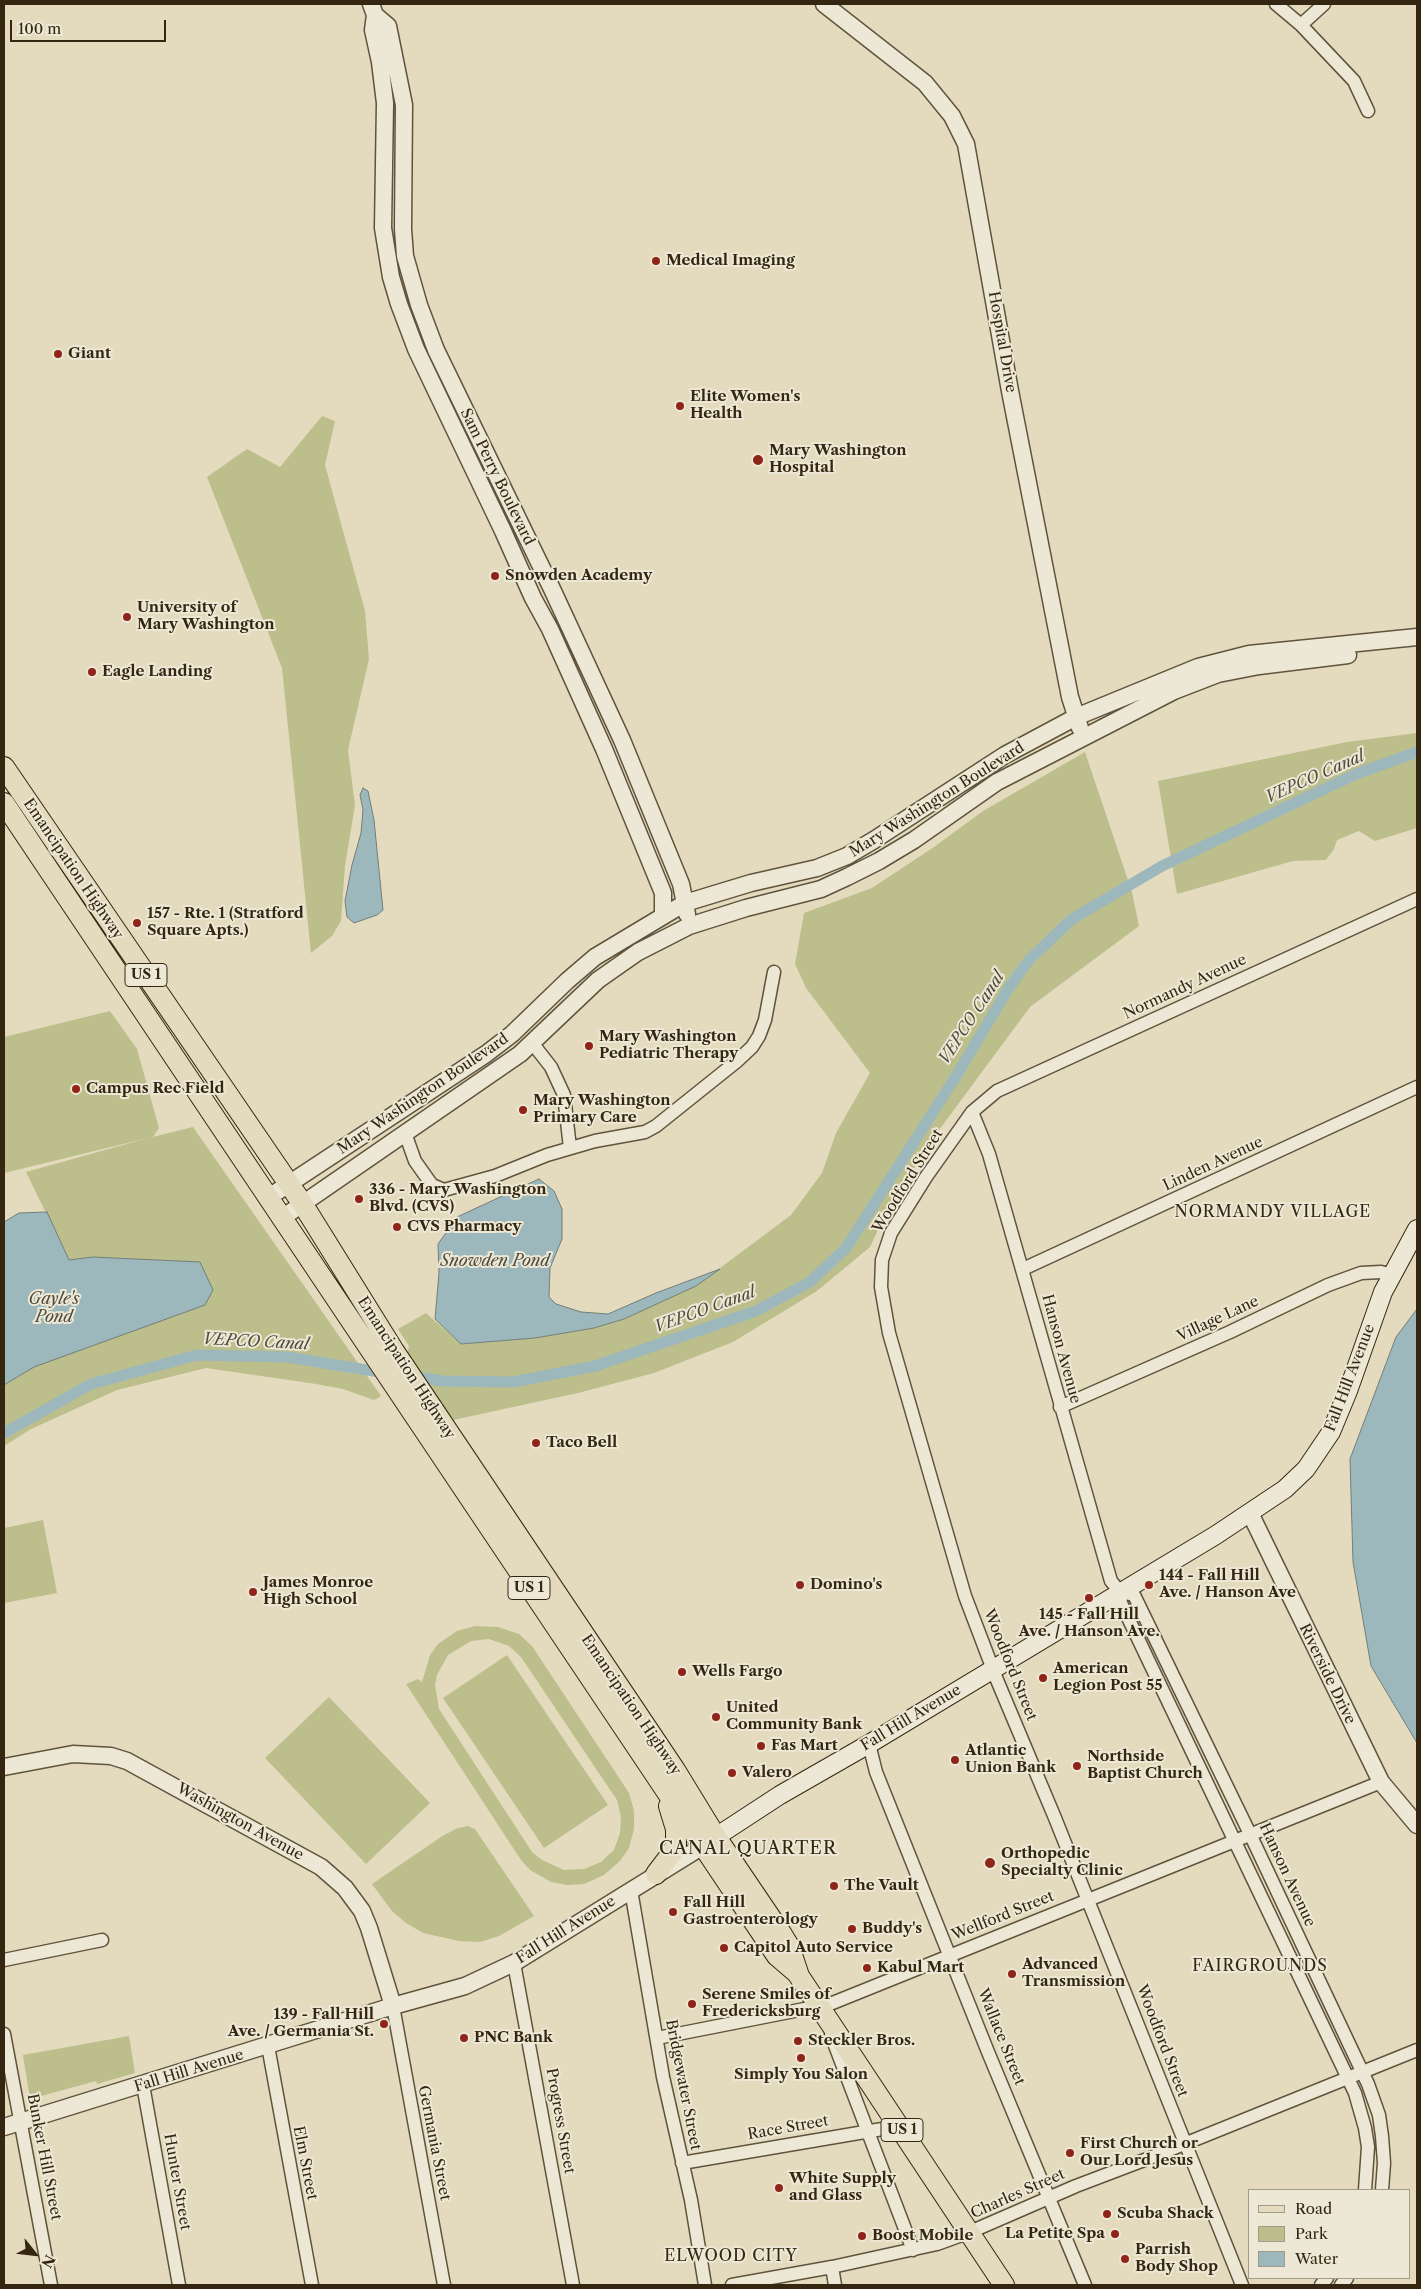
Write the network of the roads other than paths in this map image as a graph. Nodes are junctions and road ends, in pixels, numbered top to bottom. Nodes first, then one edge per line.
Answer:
1 (824, 4) edge
2 (1276, 4) edge
3 (1324, 4) edge
4 (373, 9) edge
5 (1301, 25) junction
6 (1368, 111) dead end
7 (1417, 637) edge
8 (1417, 647) edge
9 (1076, 717) junction
10 (1084, 738) junction
11 (4, 767) edge
12 (4, 803) edge
13 (1417, 899) edge
14 (686, 903) junction
15 (663, 916) junction
16 (689, 926) junction
17 (774, 972) dead end
18 (533, 1044) junction
19 (1417, 1087) edge
20 (972, 1112) junction
21 (405, 1133) junction
22 (570, 1148) junction
23 (289, 1184) junction
24 (269, 1197) junction
25 (302, 1203) junction
26 (282, 1218) junction
27 (1417, 1229) edge
28 (1023, 1269) junction
29 (1392, 1275) junction
30 (1060, 1408) junction
31 (1250, 1513) junction
32 (1120, 1592) junction
33 (993, 1668) junction
34 (870, 1744) junction
35 (4, 1767) edge
36 (1381, 1782) junction
37 (661, 1783) junction
38 (1417, 1825) edge
39 (1250, 1834) junction
40 (1234, 1840) junction
41 (709, 1842) junction
42 (656, 1874) junction
43 (631, 1890) junction
44 (1087, 1900) junction
45 (102, 1940) dead end
46 (950, 1954) junction
47 (4, 1960) edge
48 (514, 1963) junction
49 (393, 2006) junction
50 (820, 2007) junction
51 (4, 2034) edge
52 (657, 2038) junction
53 (268, 2046) junction
54 (1417, 2050) edge
55 (1362, 2072) junction
56 (1348, 2077) junction
57 (144, 2085) junction
58 (21, 2122) junction
59 (900, 2126) junction
60 (4, 2127) edge
61 (867, 2131) junction
62 (1185, 2144) junction
63 (682, 2163) junction
64 (1365, 2189) edge
65 (1382, 2189) edge
66 (1048, 2198) junction
67 (970, 2232) junction
68 (913, 2250) junction
69 (832, 2267) junction
70 (51, 2285) edge
71 (179, 2285) edge
72 (312, 2285) edge
73 (444, 2285) edge
74 (573, 2285) edge
75 (705, 2285) edge
76 (732, 2285) edge
77 (835, 2285) edge
78 (1004, 2285) edge
79 (1086, 2285) edge
80 (1242, 2285) edge

1 - 9 street, Hospital Drive
2 - 5 street
3 - 5 street
4 - 14 street, Sam Perry Boulevard
4 - 15 street, Sam Perry Boulevard
5 - 6 street
7 - 9 street, Mary Washington Boulevard
8 - 10 street, Mary Washington Boulevard
9 - 10 street, Hospital Drive
9 - 14 street, Mary Washington Boulevard
10 - 16 street, Mary Washington Boulevard
11 - 23 main road, Emancipation Highway / US 1
12 - 24 main road, Emancipation Highway / US 1
13 - 20 street, Normandy Avenue
14 - 15 street, Mary Washington Boulevard
14 - 16 street, Sam Perry Boulevard
15 - 23 street, Mary Washington Boulevard
16 - 18 street, Mary Washington Boulevard
17 - 22 street
18 - 21 street, Mary Washington Boulevard
18 - 22 street
19 - 28 street, Linden Avenue
20 - 28 street, Hanson Avenue
20 - 33 street, Woodford Street
21 - 22 street
21 - 25 street, Mary Washington Boulevard
23 - 24 street, Mary Washington Boulevard
23 - 25 main road, Emancipation Highway / US 1
24 - 26 main road, Emancipation Highway / US 1
25 - 26 street, Mary Washington Boulevard
25 - 41 main road, Emancipation Highway / US 1
26 - 37 main road, Emancipation Highway / US 1
27 - 29 main road, Fall Hill Avenue
28 - 30 street, Hanson Avenue
29 - 30 street, Village Lane
29 - 31 main road, Fall Hill Avenue
30 - 32 street, Hanson Avenue
31 - 32 main road, Fall Hill Avenue
31 - 36 street, Riverside Drive
32 - 33 main road, Fall Hill Avenue
32 - 39 street, Hanson Avenue
32 - 40 street, Hanson Avenue
33 - 34 main road, Fall Hill Avenue
33 - 44 street, Woodford Street
34 - 41 main road, Fall Hill Avenue
34 - 46 street, Wallace Street
35 - 49 street, Washington Avenue
36 - 38 street, Riverside Drive
36 - 39 street, Wellford Street
37 - 41 main road, Emancipation Highway / US 1
37 - 42 main road
39 - 40 street, Wellford Street
39 - 55 street, Hanson Avenue
40 - 44 street, Wellford Street
40 - 56 street, Hanson Avenue
41 - 42 street, Fall Hill Avenue
41 - 50 main road, Emancipation Highway / US 1
42 - 43 street, Fall Hill Avenue
43 - 48 street, Fall Hill Avenue
43 - 52 street, Bridgewater Street
44 - 46 street, Wellford Street
44 - 62 street, Woodford Street
45 - 47 street
46 - 50 street, Wellford Street
46 - 66 street, Wallace Street
48 - 49 street, Fall Hill Avenue
48 - 74 street, Progress Street
49 - 53 street, Fall Hill Avenue
49 - 73 street, Germania Street
50 - 52 street, Wellford Street
50 - 59 main road, Emancipation Highway / US 1
50 - 61 street
51 - 58 street, Bunker Hill Street
52 - 63 street, Bridgewater Street
53 - 57 street, Fall Hill Avenue
53 - 72 street, Elm Street
54 - 55 street, Charles Street
55 - 56 street, Charles Street
55 - 65 street, Hanson Avenue
56 - 62 street, Charles Street
56 - 64 street, Hanson Avenue
57 - 58 street, Fall Hill Avenue
57 - 71 street, Hunter Street
58 - 60 street, Fall Hill Avenue
58 - 70 street, Bunker Hill Street
59 - 61 street, Race Street
59 - 67 main road, Emancipation Highway / US 1
61 - 63 street, Race Street
61 - 68 street
62 - 66 street, Charles Street
62 - 80 street, Woodford Street
63 - 75 street, Bridgewater Street
66 - 67 street, Charles Street
66 - 79 street, Wallace Street
67 - 68 street, Charles Street
67 - 78 main road, Emancipation Highway / US 1
68 - 69 street, Charles Street
69 - 76 street, Charles Street
69 - 77 street

